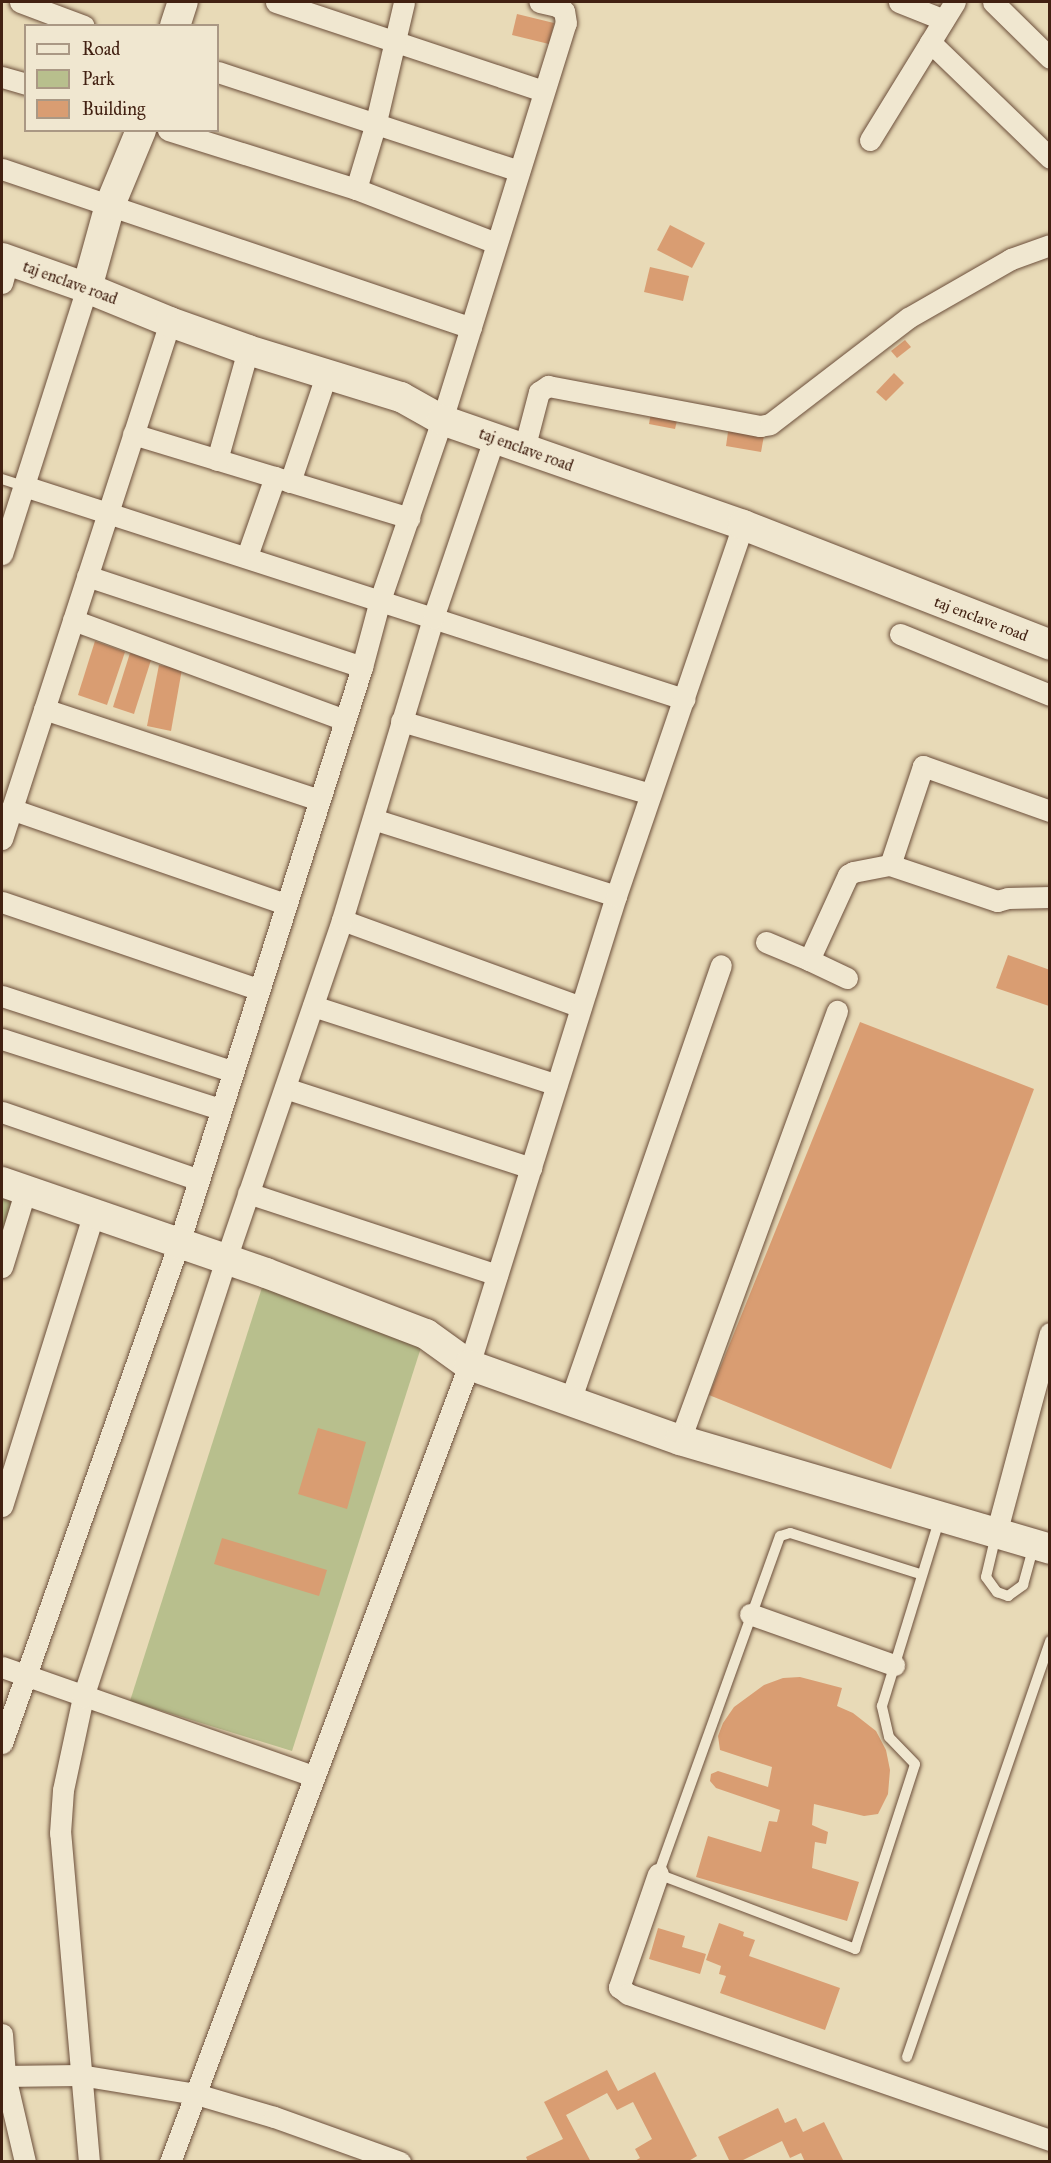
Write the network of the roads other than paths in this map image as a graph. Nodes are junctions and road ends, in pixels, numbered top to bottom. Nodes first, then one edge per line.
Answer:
1 (20, 2) edge
2 (183, 2) edge
3 (276, 2) edge
4 (404, 2) edge
5 (539, 2) edge
6 (898, 2) edge
7 (955, 2) edge
8 (993, 2) edge
9 (944, 20) junction
10 (79, 24) edge
11 (176, 24) edge
12 (395, 41) junction
13 (930, 42) junction
14 (1050, 58) edge
15 (219, 72) edge
16 (2, 77) edge
17 (24, 83) edge
18 (543, 91) junction
19 (375, 126) junction
20 (140, 132) edge
21 (174, 132) edge
22 (870, 140) dead end
23 (1050, 158) edge
24 (2, 169) edge
25 (519, 171) junction
26 (356, 189) junction
27 (110, 205) junction
28 (496, 243) junction
29 (1050, 245) edge
30 (4, 267) edge
31 (87, 288) junction
32 (170, 322) junction
33 (471, 328) junction
34 (248, 350) junction
35 (327, 373) junction
36 (442, 420) junction
37 (133, 434) junction
38 (494, 439) junction
39 (524, 449) junction
40 (217, 459) junction
41 (2, 479) edge
42 (283, 479) junction
43 (24, 486) junction
44 (108, 512) junction
45 (410, 518) junction
46 (743, 525) junction
47 (2, 554) edge
48 (247, 556) junction
49 (87, 576) junction
50 (380, 600) junction
51 (433, 618) junction
52 (72, 620) junction
53 (900, 634) dead end
54 (1050, 645) edge
55 (362, 667) junction
56 (1050, 695) edge
57 (684, 699) junction
58 (44, 709) junction
59 (345, 720) junction
60 (401, 721) junction
61 (651, 794) junction
62 (319, 800) junction
63 (11, 810) junction
64 (1050, 811) edge
65 (373, 819) junction
66 (2, 839) edge
67 (890, 865) junction
68 (616, 896) junction
69 (1050, 897) edge
70 (2, 902) edge
71 (285, 904) junction
72 (342, 920) junction
73 (766, 942) dead end
74 (809, 960) junction
75 (721, 965) dead end
76 (847, 978) dead end
77 (258, 990) junction
78 (2, 996) edge
79 (313, 1006) junction
80 (581, 1007) junction
81 (837, 1011) dead end
82 (2, 1039) edge
83 (232, 1071) junction
84 (557, 1085) junction
85 (285, 1088) junction
86 (220, 1109) junction
87 (2, 1112) edge
88 (531, 1168) junction
89 (199, 1180) junction
90 (14, 1186) edge
91 (248, 1193) junction
92 (94, 1213) junction
93 (179, 1243) junction
94 (226, 1259) junction
95 (2, 1268) edge
96 (497, 1275) junction
97 (1050, 1333) edge
98 (468, 1365) junction
99 (552, 1395) junction
100 (680, 1440) junction
101 (2, 1506) edge
102 (940, 1518) junction
103 (996, 1534) junction
104 (1042, 1547) edge
105 (921, 1574) junction
106 (750, 1614) junction
107 (1050, 1641) edge
108 (894, 1665) junction
109 (2, 1667) edge
110 (24, 1674) junction
111 (83, 1697) junction
112 (2, 1743) edge
113 (313, 1776) junction
114 (657, 1874) junction
115 (2, 2034) edge
116 (907, 2056) dead end
117 (80, 2075) junction
118 (3, 2076) edge
119 (196, 2094) junction
120 (1050, 2140) edge
121 (25, 2162) edge
122 (89, 2162) edge
123 (170, 2162) edge
124 (400, 2162) edge

1 - 10 street
2 - 11 street
3 - 12 street
4 - 12 street
5 - 18 street
6 - 9 street
7 - 9 street
8 - 14 street
9 - 13 street
12 - 18 street
12 - 19 street
13 - 22 street
13 - 23 street
15 - 19 street
16 - 17 street
18 - 25 street
19 - 25 street
19 - 26 street
20 - 27 street
21 - 26 street
24 - 27 street
25 - 28 street
26 - 28 street
27 - 31 street
27 - 33 street
28 - 33 street
29 - 39 street
30 - 31 street, taj enclave road
31 - 32 street, taj enclave road
31 - 43 street
32 - 34 street, taj enclave road
32 - 37 street
33 - 36 street
34 - 35 street, taj enclave road
34 - 40 street
35 - 36 street, taj enclave road
35 - 42 street
36 - 38 street, taj enclave road
36 - 45 street
37 - 40 street
37 - 44 street
38 - 39 street, taj enclave road
38 - 51 street
39 - 46 street, taj enclave road
40 - 42 street
41 - 43 lane
42 - 45 street
42 - 48 street
43 - 44 street
43 - 47 street
44 - 48 street
44 - 49 street
45 - 50 street
46 - 54 street, taj enclave road
46 - 57 street
48 - 50 street
49 - 52 street
49 - 55 street
50 - 51 street
50 - 55 street
51 - 57 street
51 - 60 street
52 - 58 street
52 - 59 street
53 - 56 street
55 - 59 street
57 - 61 street
58 - 62 street
58 - 63 street
59 - 62 street
60 - 61 street
60 - 65 street
61 - 68 street
62 - 71 street
63 - 66 street
63 - 71 street
64 - 67 street
65 - 68 street
65 - 72 street
67 - 69 street
67 - 74 street
68 - 80 street
70 - 77 street
71 - 77 street
72 - 79 street
72 - 80 street
73 - 74 street
74 - 76 street
75 - 99 street
77 - 83 street
78 - 83 street
79 - 84 street
79 - 85 street
80 - 84 street
81 - 100 street
82 - 86 street
83 - 86 street
84 - 88 street
85 - 88 street
85 - 91 street
86 - 89 street
87 - 89 street
88 - 96 street
89 - 93 street
90 - 92 street
90 - 95 street
91 - 94 street
91 - 96 street
92 - 93 street
92 - 101 street
93 - 94 street
93 - 110 street
94 - 98 street
94 - 111 street
96 - 98 street
97 - 103 street
98 - 99 street
98 - 113 street
99 - 100 street
100 - 102 street
102 - 103 street
102 - 105 lane
103 - 104 street
103 - 104 lane
105 - 106 lane
105 - 108 lane
106 - 108 street
106 - 114 lane
107 - 116 lane
108 - 114 lane
109 - 110 street
110 - 111 street
110 - 112 street
111 - 113 street
111 - 117 street
113 - 119 street
114 - 120 street
115 - 118 street
117 - 118 street
117 - 119 street
117 - 122 street
118 - 121 street
119 - 123 street
119 - 124 street

